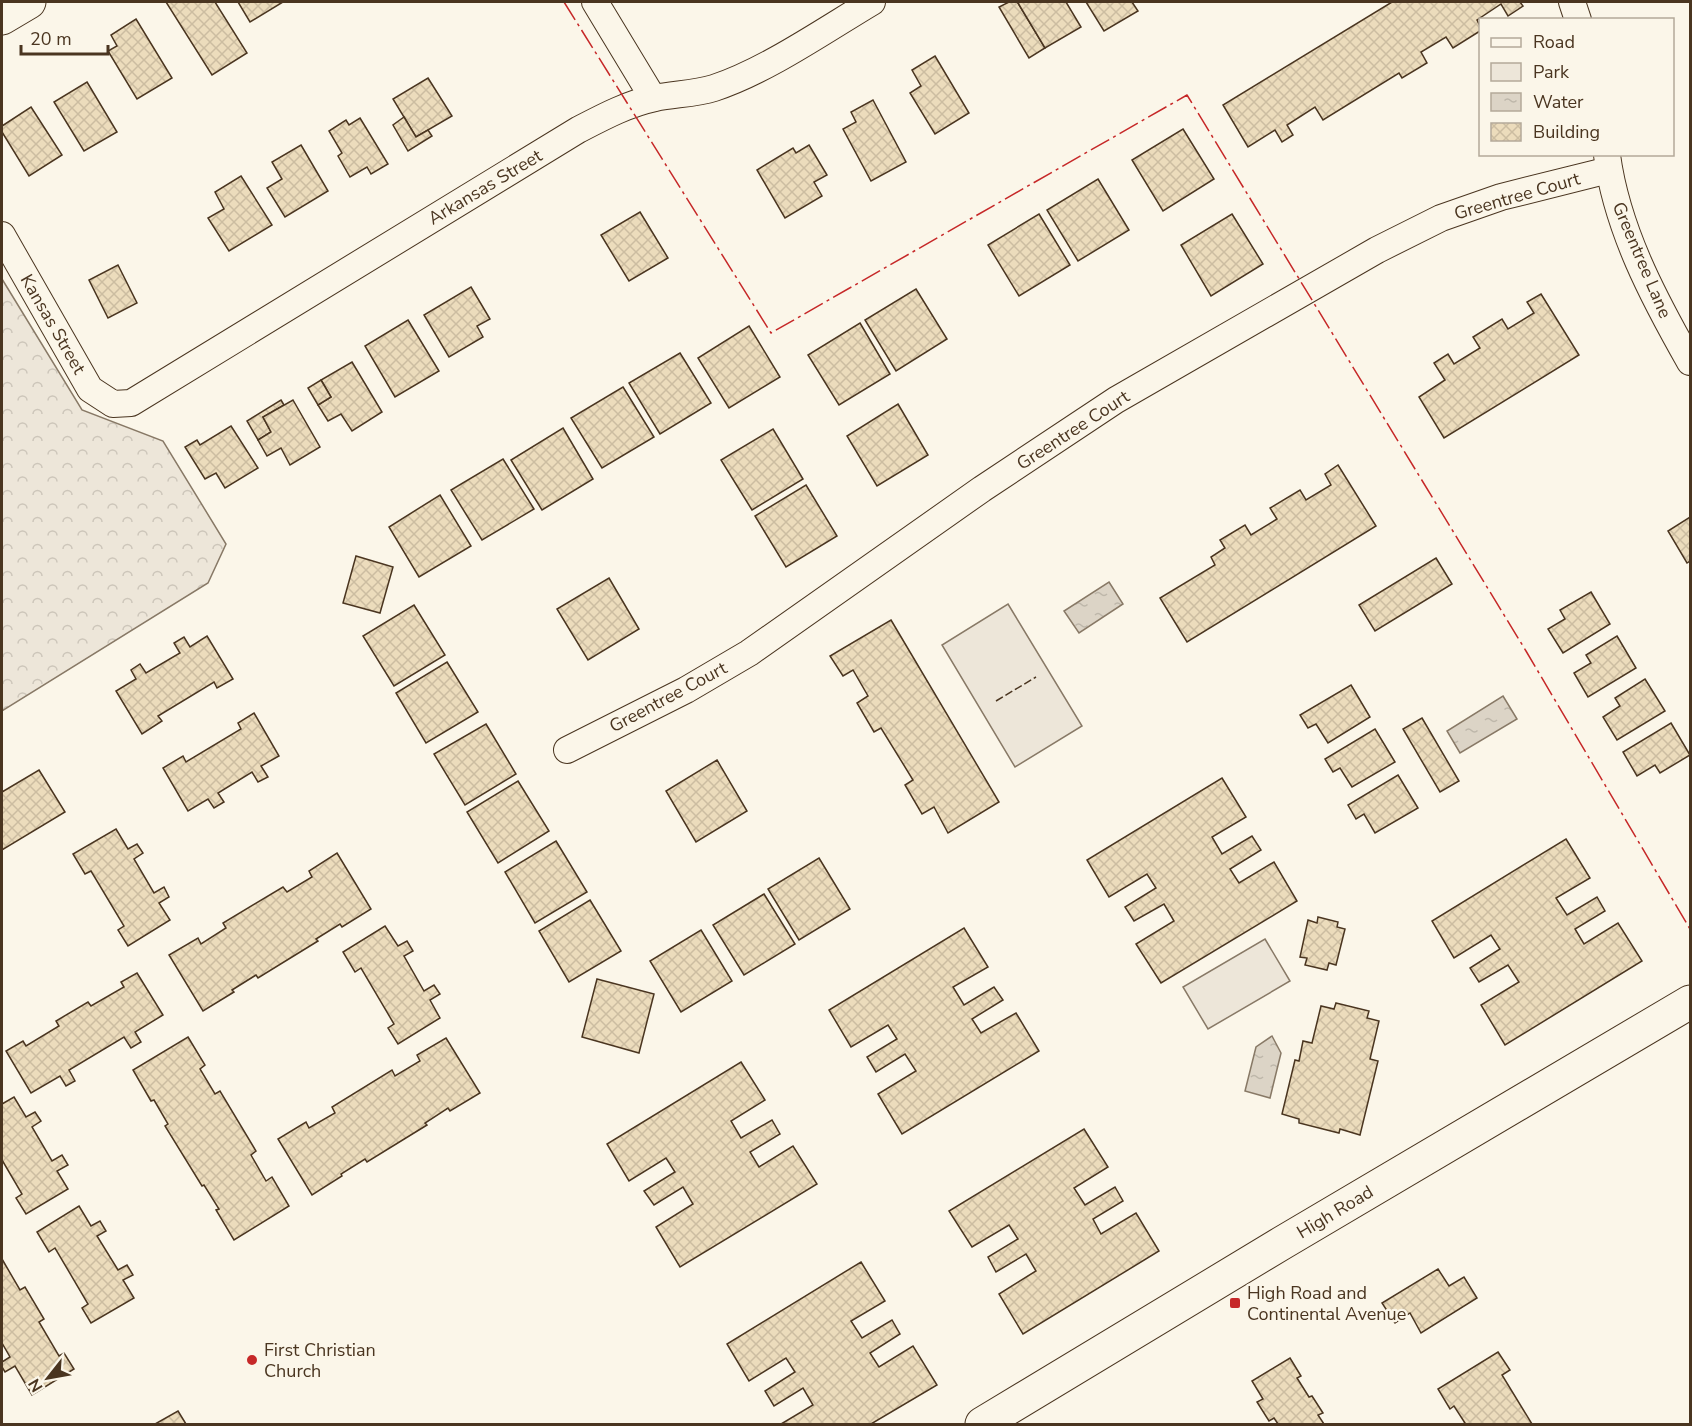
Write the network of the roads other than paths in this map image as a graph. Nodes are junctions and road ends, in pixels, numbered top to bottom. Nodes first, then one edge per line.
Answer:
1 (29, 2) edge
2 (595, 2) edge
3 (872, 2) edge
4 (1572, 2) edge
5 (2, 18) edge
6 (1577, 18) edge
7 (653, 98) junction
8 (1608, 162) edge
9 (2, 235) edge
10 (1690, 362) edge
11 (113, 404) joint
12 (567, 750) dead end
13 (1690, 1002) edge
14 (982, 1425) edge

1 - 5 street
2 - 7 street
3 - 7 street, Arkansas Street
4 - 6 street
7 - 11 street, Arkansas Street
8 - 10 street, Greentree Lane
8 - 12 street, Greentree Court
9 - 11 street, Kansas Street
13 - 14 street, High Road

